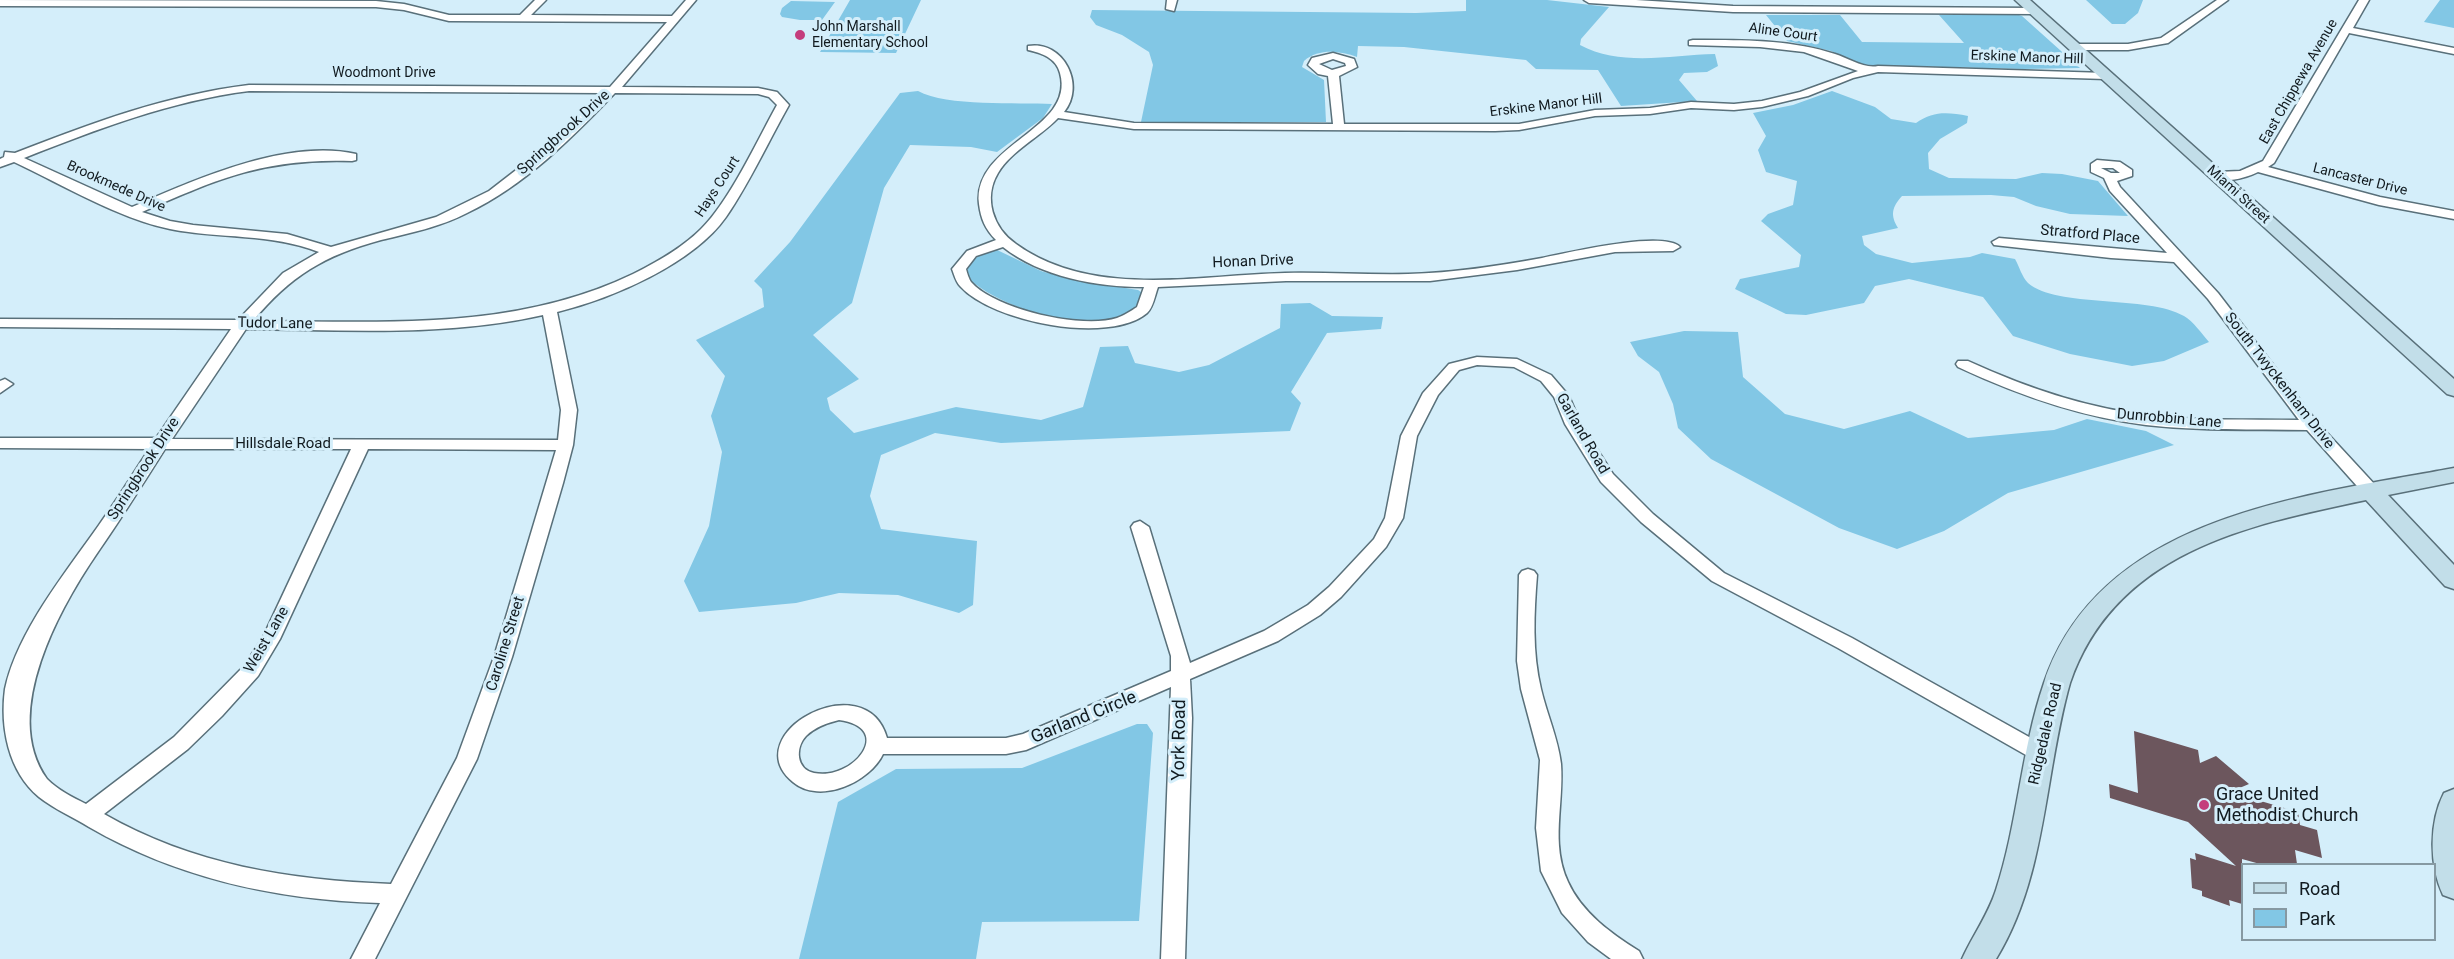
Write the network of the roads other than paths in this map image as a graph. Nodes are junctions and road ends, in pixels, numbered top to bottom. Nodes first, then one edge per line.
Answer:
1 (4, 0) edge
2 (541, 0) edge
3 (691, 0) edge
4 (1595, 0) edge
5 (1859, 0) edge
6 (2223, 0) edge
7 (2364, 0) edge
8 (390, 2) edge
9 (0, 3) edge
10 (2028, 5) edge
11 (1867, 10) junction
12 (522, 19) junction
13 (676, 19) junction
14 (2348, 30) junction
15 (1693, 43) dead end
16 (2074, 47) junction
17 (1032, 48) dead end
18 (2454, 51) edge
19 (1866, 70) junction
20 (1334, 74) dead end
21 (2106, 76) junction
22 (611, 90) junction
23 (779, 98) joint
24 (1056, 114) junction
25 (1339, 128) junction
26 (0, 151) edge
27 (352, 157) dead end
28 (15, 158) junction
29 (0, 163) edge
30 (2260, 169) junction
31 (2217, 176) junction
32 (2110, 177) dead end
33 (131, 212) junction
34 (2454, 215) edge
35 (1005, 242) junction
36 (1999, 242) dead end
37 (1673, 247) dead end
38 (331, 252) junction
39 (2178, 258) junction
40 (1152, 285) junction
41 (549, 309) junction
42 (0, 323) edge
43 (240, 324) junction
44 (1963, 364) dead end
45 (2454, 390) edge
46 (2311, 425) junction
47 (0, 443) edge
48 (160, 444) junction
49 (362, 444) junction
50 (565, 445) junction
51 (2454, 475) edge
52 (2370, 491) junction
53 (1140, 527) dead end
54 (1528, 576) dead end
55 (2454, 580) edge
56 (1181, 676) junction
57 (876, 746) dead end
58 (2040, 753) junction
59 (2454, 801) edge
60 (87, 815) junction
61 (2454, 886) edge
62 (398, 894) junction
63 (363, 959) edge
64 (1173, 959) edge
65 (1631, 959) edge
66 (1978, 959) edge

1 - 9 street
2 - 12 street
3 - 13 street, Springbrook Drive
4 - 11 street
5 - 11 street
6 - 16 street
7 - 14 street, East Chippewa Avenue
8 - 9 street
8 - 12 street
10 - 11 street
10 - 16 street, Miami Street
12 - 13 street
13 - 22 street, Springbrook Drive
14 - 18 street
14 - 30 street, East Chippewa Avenue
15 - 19 street, Aline Court
16 - 21 street, Miami Street
17 - 24 street
19 - 21 street, Erskine Manor Hill
19 - 25 street, Erskine Manor Hill
20 - 25 street
21 - 31 street, Miami Street
22 - 23 street, Woodmont Drive
22 - 28 street, Woodmont Drive
22 - 38 street, Springbrook Drive
23 - 41 street, Hays Court
24 - 25 street, Erskine Manor Hill
24 - 35 street, Honan Drive
26 - 28 street, Brookmede Drive
27 - 33 street
28 - 29 street, Woodmont Drive
28 - 33 street, Brookmede Drive
30 - 31 street
30 - 34 street, Lancaster Drive
31 - 45 street, Miami Street
32 - 39 street, South Twyckenham Drive
33 - 38 street, Brookmede Drive
35 - 40 street, Honan Drive
35 - 40 street
36 - 39 street, Stratford Place
37 - 40 street, Honan Drive
38 - 43 street, Springbrook Drive
39 - 46 street, South Twyckenham Drive
41 - 43 street, Tudor Lane
41 - 50 street, Caroline Street
42 - 43 street, Tudor Lane
43 - 48 street, Springbrook Drive
44 - 46 street, Dunrobbin Lane
46 - 52 street, South Twyckenham Drive
47 - 48 street, Hillsdale Road
48 - 49 street, Hillsdale Road
48 - 60 street, Springbrook Drive
49 - 50 street, Hillsdale Road
49 - 60 street, Weist Lane
50 - 62 street, Caroline Street
51 - 52 street, Ridgedale Road
52 - 55 street, South Twyckenham Drive
52 - 58 street, Ridgedale Road
53 - 56 street, York Road
54 - 65 street
56 - 57 street, Garland Circle
56 - 58 street, Garland Road
56 - 64 street, York Road
58 - 66 street, Ridgedale Road
59 - 61 street
60 - 62 street, Springbrook Drive
62 - 63 street, Caroline Street

